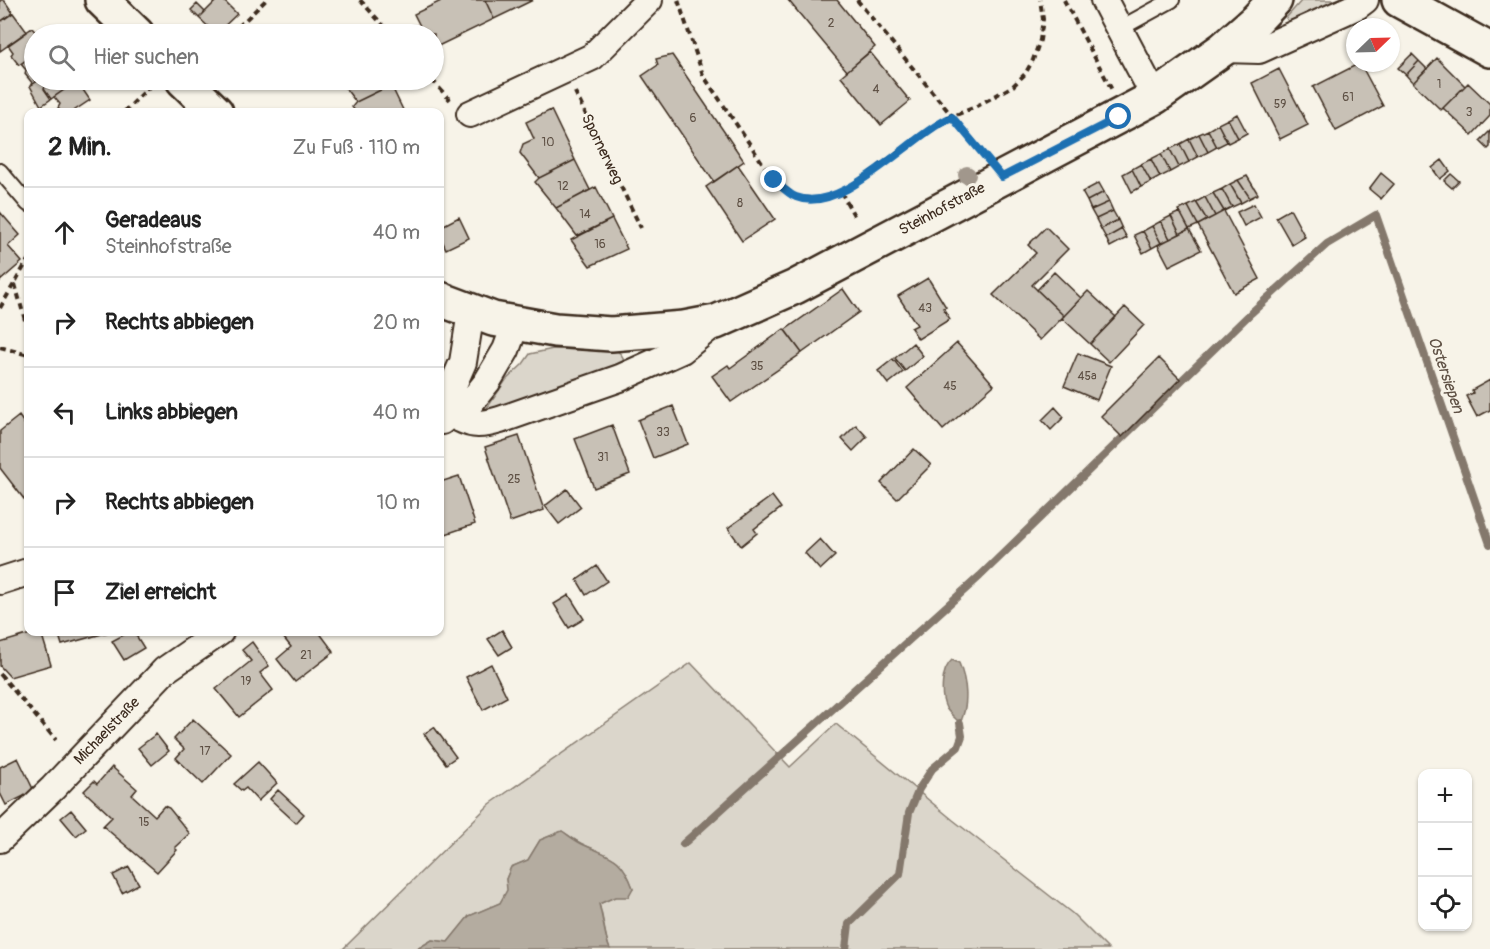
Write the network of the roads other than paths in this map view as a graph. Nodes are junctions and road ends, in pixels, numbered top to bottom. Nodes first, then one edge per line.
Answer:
1 (102, 0) edge
2 (650, 0) edge
3 (1104, 0) edge
4 (1172, 0) edge
5 (1275, 0) edge
6 (1365, 0) edge
7 (1400, 0) edge
8 (127, 24) edge
9 (1119, 29) junction
10 (1223, 49) junction
11 (1490, 50) edge
12 (193, 90) edge
13 (1155, 97) junction
14 (212, 108) edge
15 (470, 114) dead end
16 (0, 171) edge
17 (24, 199) edge
18 (444, 301) edge
19 (471, 312) junction
20 (716, 322) junction
21 (516, 323) junction
22 (445, 418) edge
23 (24, 573) edge
24 (0, 581) edge
25 (214, 636) edge
26 (0, 839) edge

1 - 8 street
2 - 15 street
3 - 9 street
4 - 9 lane
5 - 10 street, Steinhofstraße
6 - 10 street
7 - 11 street
9 - 13 street
10 - 13 street, Steinhofstraße
12 - 14 street
13 - 20 street, Steinhofstraße
16 - 17 lane
18 - 19 street, Steinhofstraße
19 - 21 street, Steinhofstraße
19 - 22 street
20 - 21 street, Steinhofstraße
20 - 22 street, Steinhofstraße
21 - 22 street
23 - 24 street
25 - 26 street, Michaelstraße

